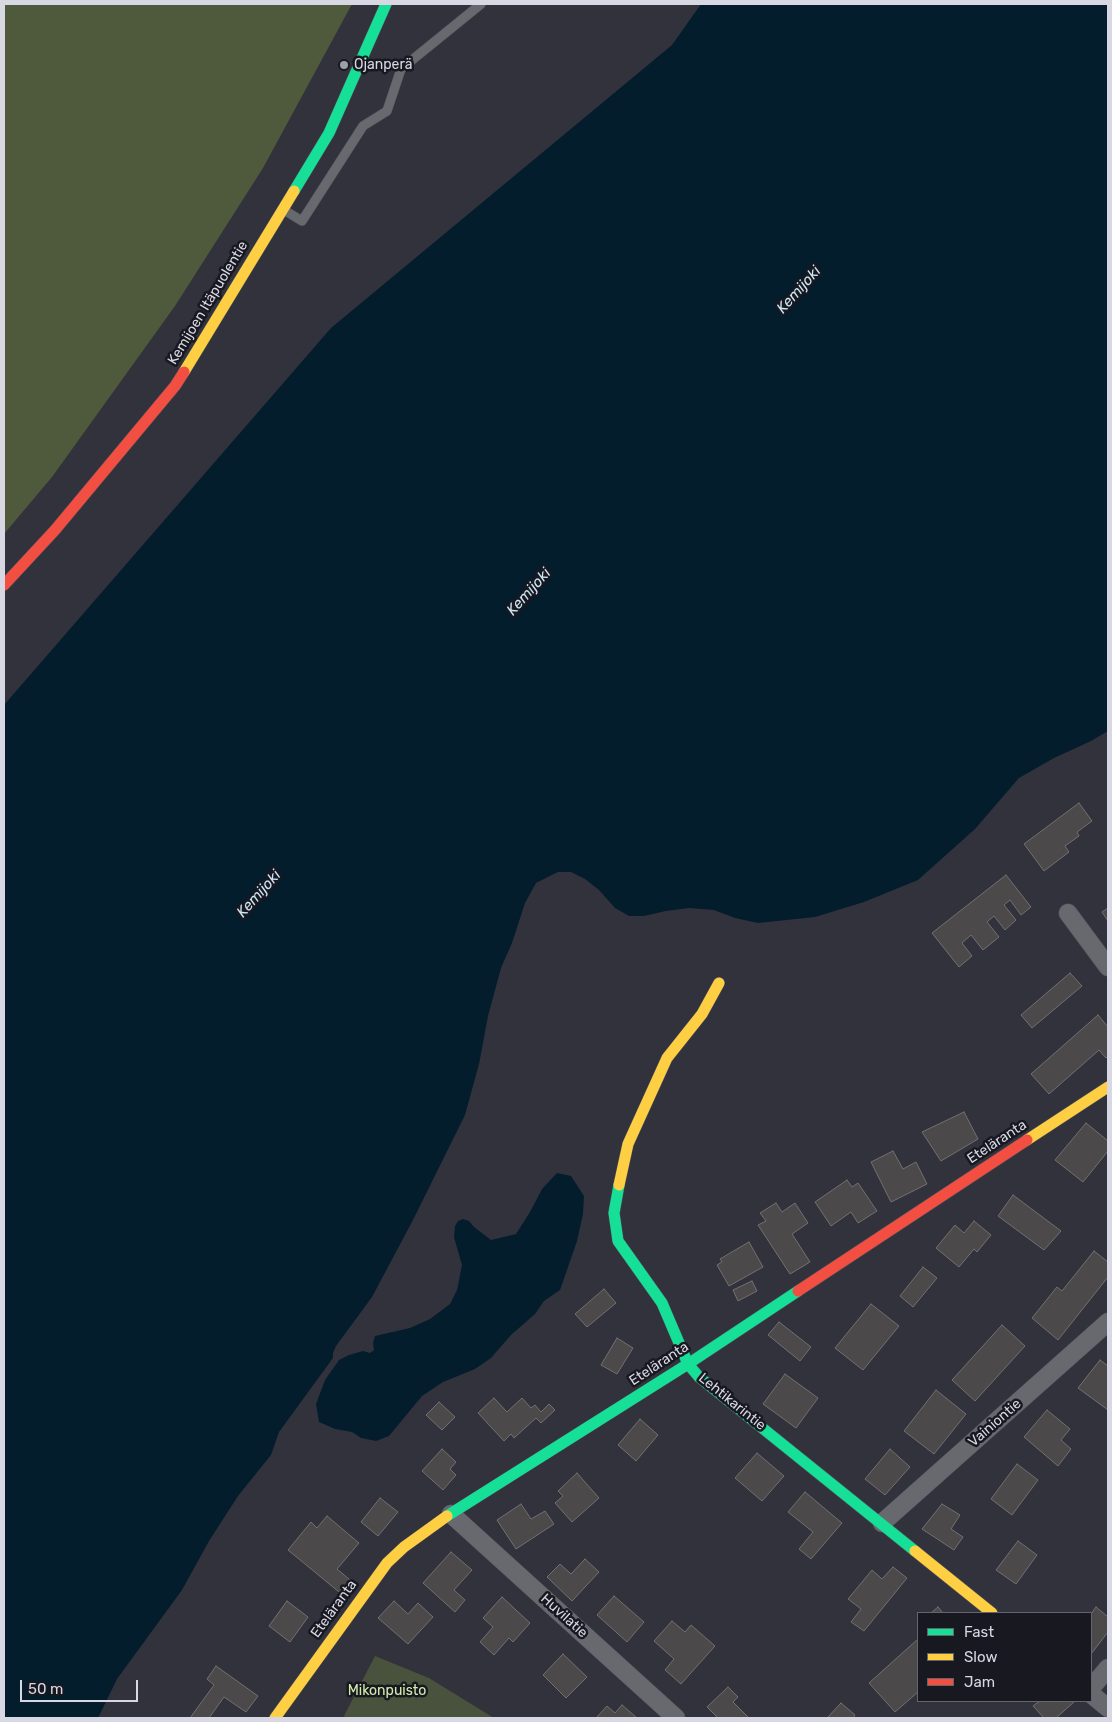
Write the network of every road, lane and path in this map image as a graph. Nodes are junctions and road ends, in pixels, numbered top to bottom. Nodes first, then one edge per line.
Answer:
1 (386, 4) edge
2 (481, 4) edge
3 (282, 209) junction
4 (4, 585) edge
5 (1068, 913) dead end
6 (1108, 967) edge
7 (719, 983) dead end
8 (1108, 1087) edge
9 (1108, 1322) edge
10 (688, 1364) junction
11 (451, 1514) junction
12 (882, 1523) junction
13 (991, 1612) edge
14 (1108, 1668) edge
15 (1092, 1687) edge
16 (1092, 1695) edge
17 (1108, 1708) edge
18 (275, 1718) edge
19 (676, 1718) edge

1 - 3 street, Kemijoen Itäpuolentie
2 - 3 lane
3 - 4 street, Kemijoen Itäpuolentie
5 - 6 street
7 - 10 street, Lehtikarintie
8 - 10 street, Eteläranta
9 - 12 street, Vainiontie
10 - 11 street, Eteläranta
10 - 12 street, Lehtikarintie
11 - 18 street, Eteläranta
11 - 19 street, Huvilatie
12 - 13 street, Lehtikarintie
14 - 15 street
16 - 17 street

